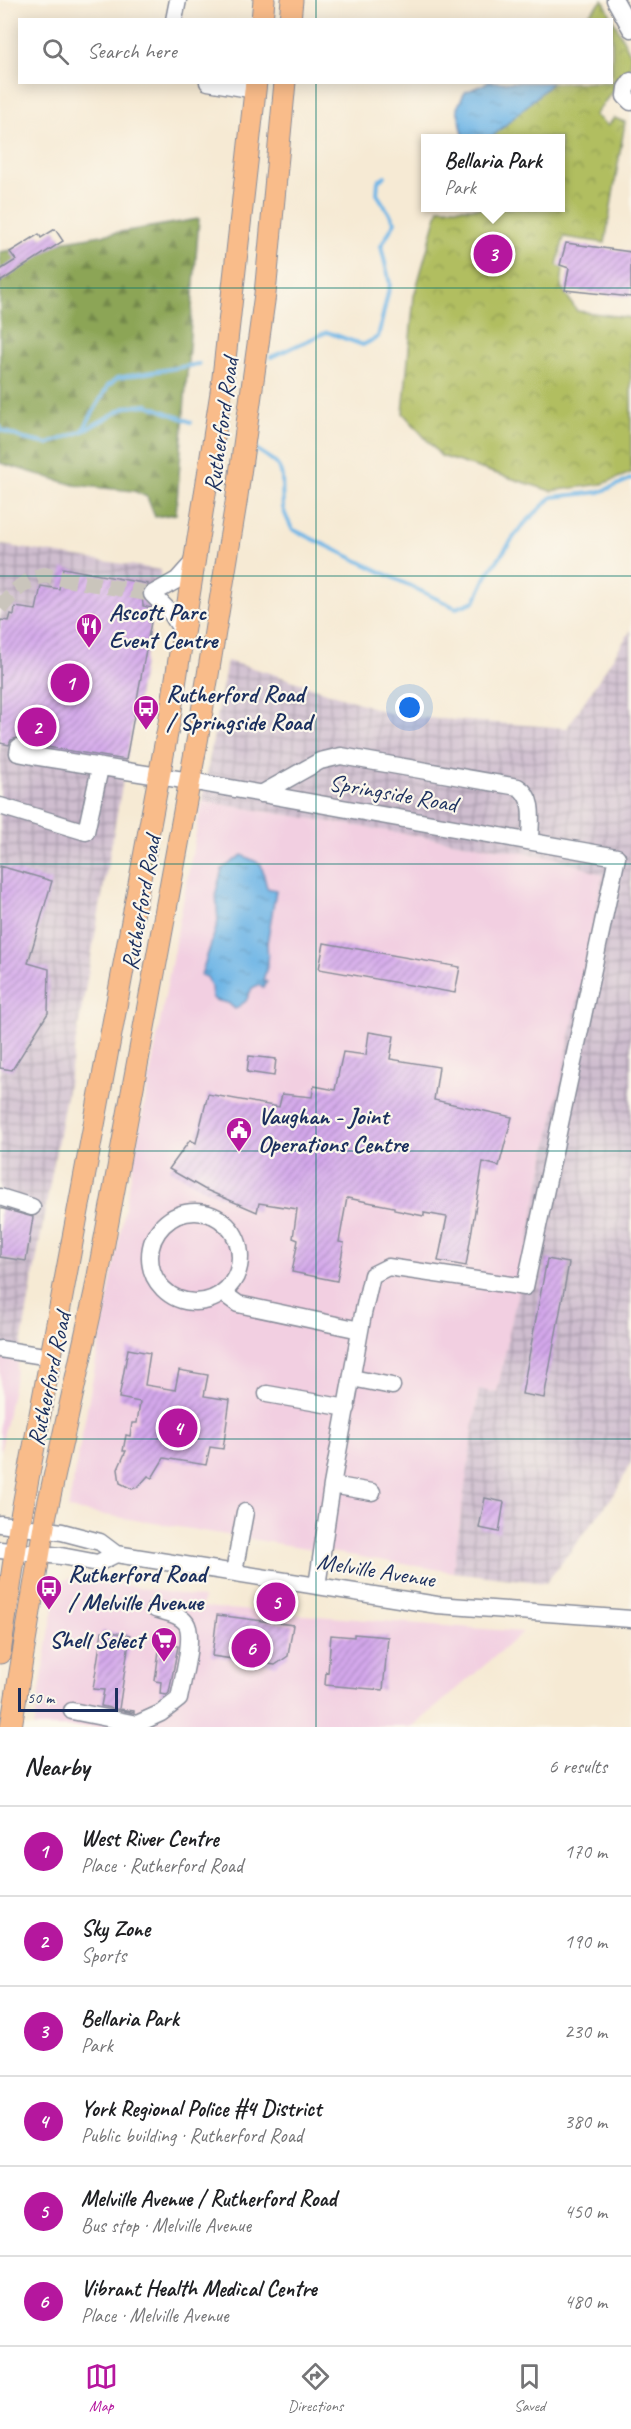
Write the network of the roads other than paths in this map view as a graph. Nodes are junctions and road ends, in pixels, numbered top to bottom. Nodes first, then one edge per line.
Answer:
1 (178, 0) edge
2 (264, 0) edge
3 (292, 0) edge
4 (615, 0) edge
5 (174, 18) edge
6 (262, 18) edge
7 (290, 18) edge
8 (631, 29) edge
9 (631, 81) edge
10 (232, 84) edge
11 (285, 84) edge
12 (255, 86) edge
13 (631, 102) edge
14 (194, 561) junction
15 (184, 634) junction
16 (19, 747) dead end
17 (100, 768) junction
18 (160, 776) junction
19 (190, 782) junction
20 (261, 794) junction
21 (0, 806) edge
22 (530, 842) junction
23 (0, 1197) edge
24 (32, 1207) dead end
25 (223, 1293) junction
26 (360, 1330) junction
27 (0, 1349) edge
28 (50, 1358) junction
29 (352, 1378) junction
30 (392, 1386) dead end
31 (267, 1395) dead end
32 (346, 1408) junction
33 (332, 1485) junction
34 (372, 1492) dead end
35 (245, 1512) dead end
36 (9, 1526) edge
37 (43, 1529) junction
38 (8, 1551) edge
39 (116, 1554) junction
40 (38, 1555) junction
41 (234, 1572) junction
42 (318, 1586) junction
43 (155, 1609) dead end
44 (631, 1619) edge
45 (0, 1653) edge
46 (72, 1711) dead end
47 (11, 1727) edge

1 - 5 street
2 - 6 main road
3 - 7 main road
4 - 8 street
9 - 13 street
10 - 12 street
11 - 19 main road, Rutherford Road
12 - 14 main road, Rutherford Road
14 - 15 main road, Rutherford Road
14 - 15 street
15 - 18 main road, Rutherford Road
16 - 17 street, Springside Road
17 - 18 street, Springside Road
17 - 21 street
18 - 19 street, Springside Road
18 - 28 main road, Rutherford Road
19 - 20 street, Springside Road
19 - 37 main road, Rutherford Road
20 - 22 street, Springside Road
20 - 22 street
22 - 26 street, Springside Road
23 - 24 street
25 - 25 street
25 - 26 street
26 - 29 street
27 - 28 street
28 - 36 main road, Rutherford Road
29 - 30 street
29 - 32 street
31 - 32 street
32 - 33 street
33 - 34 street
33 - 42 street
35 - 41 street
36 - 37 street, Melville Avenue
36 - 38 main road, Rutherford Road
37 - 39 street, Melville Avenue
37 - 40 main road, Rutherford Road
38 - 40 street, Melville Avenue
38 - 45 main road, Rutherford Road
39 - 40 street, Melville Avenue
39 - 41 street, Melville Avenue
40 - 47 main road, Rutherford Road
41 - 42 street, Melville Avenue
42 - 44 street, Melville Avenue
43 - 46 street

